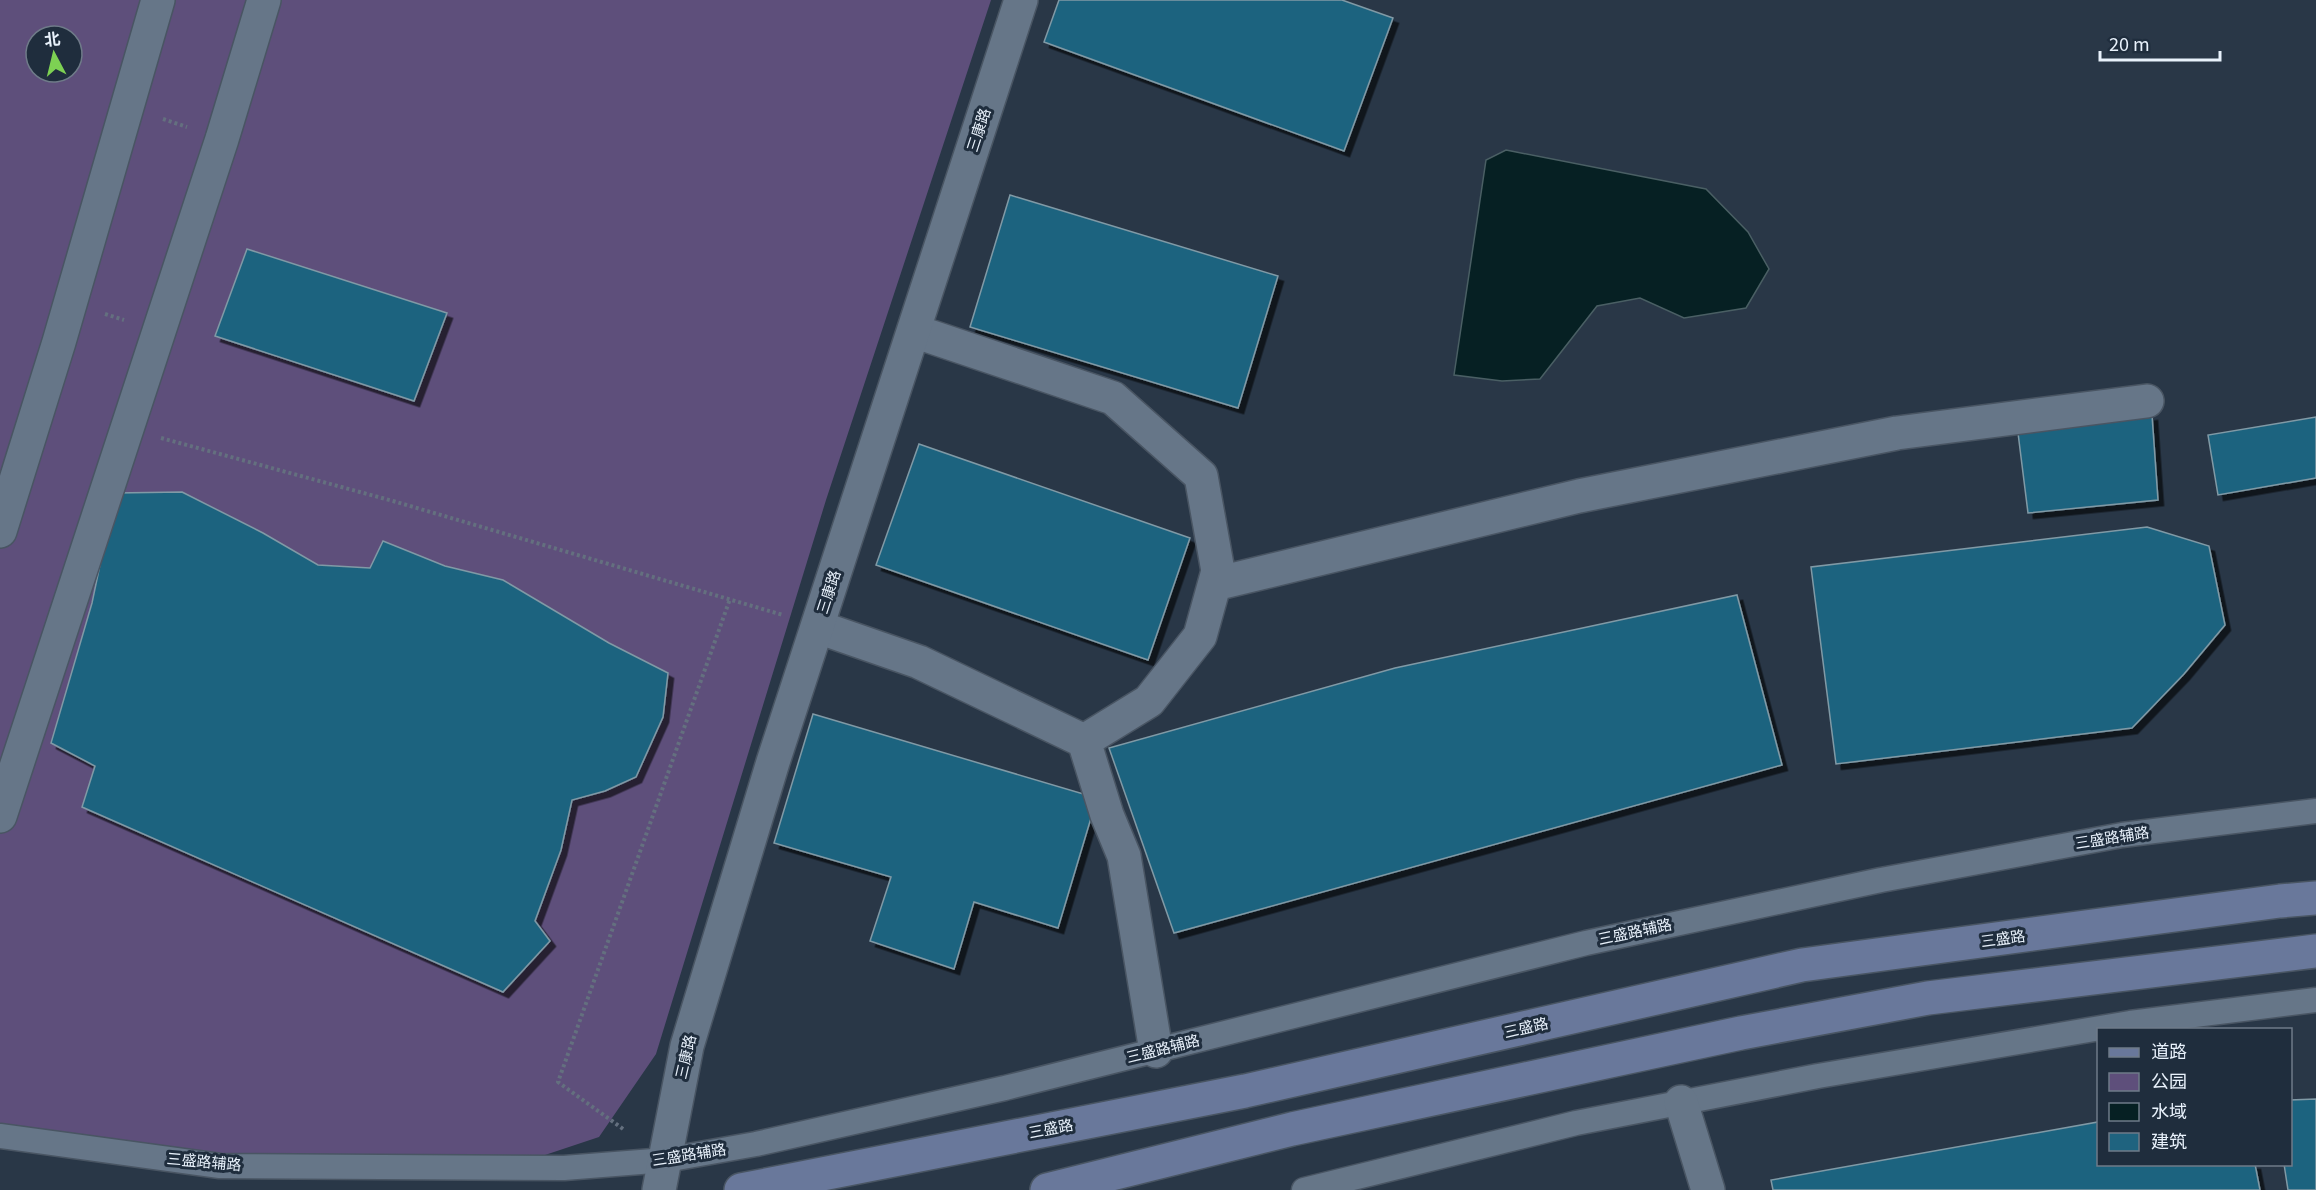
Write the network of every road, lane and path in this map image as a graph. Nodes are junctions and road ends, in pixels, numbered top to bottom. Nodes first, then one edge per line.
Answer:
1 (158, 0) edge
2 (264, 0) edge
3 (1021, 0) edge
4 (125, 106) junction
5 (222, 139) junction
6 (70, 303) junction
7 (914, 331) junction
8 (157, 332) junction
9 (2147, 401) dead end
10 (126, 429) junction
11 (1, 523) edge
12 (1215, 584) junction
13 (730, 599) junction
14 (818, 627) junction
15 (1084, 741) junction
16 (2316, 812) edge
17 (0, 816) edge
18 (2316, 898) edge
19 (2316, 951) edge
20 (2316, 1000) edge
21 (2101, 1028) edge
22 (2097, 1029) edge
23 (1156, 1051) junction
24 (1681, 1102) junction
25 (0, 1136) edge
26 (662, 1175) edge
27 (741, 1190) edge
28 (1047, 1190) edge
29 (1304, 1190) edge
30 (1708, 1190) edge

1 - 4 street
2 - 5 street
3 - 7 street, 三康路
4 - 5 path
4 - 6 street
5 - 8 street
6 - 8 path
6 - 11 street
7 - 12 street
7 - 14 street, 三康路
8 - 10 street
9 - 12 street
10 - 13 path
10 - 17 street
12 - 15 street
13 - 14 path
13 - 26 path
14 - 15 street
14 - 26 street, 三康路
15 - 23 street
16 - 23 lane, 三盛路辅路
18 - 27 main road, 三盛路
19 - 28 main road
20 - 21 lane
22 - 24 lane
23 - 26 lane, 三盛路辅路
24 - 29 lane
24 - 30 street
25 - 26 lane, 三盛路辅路

